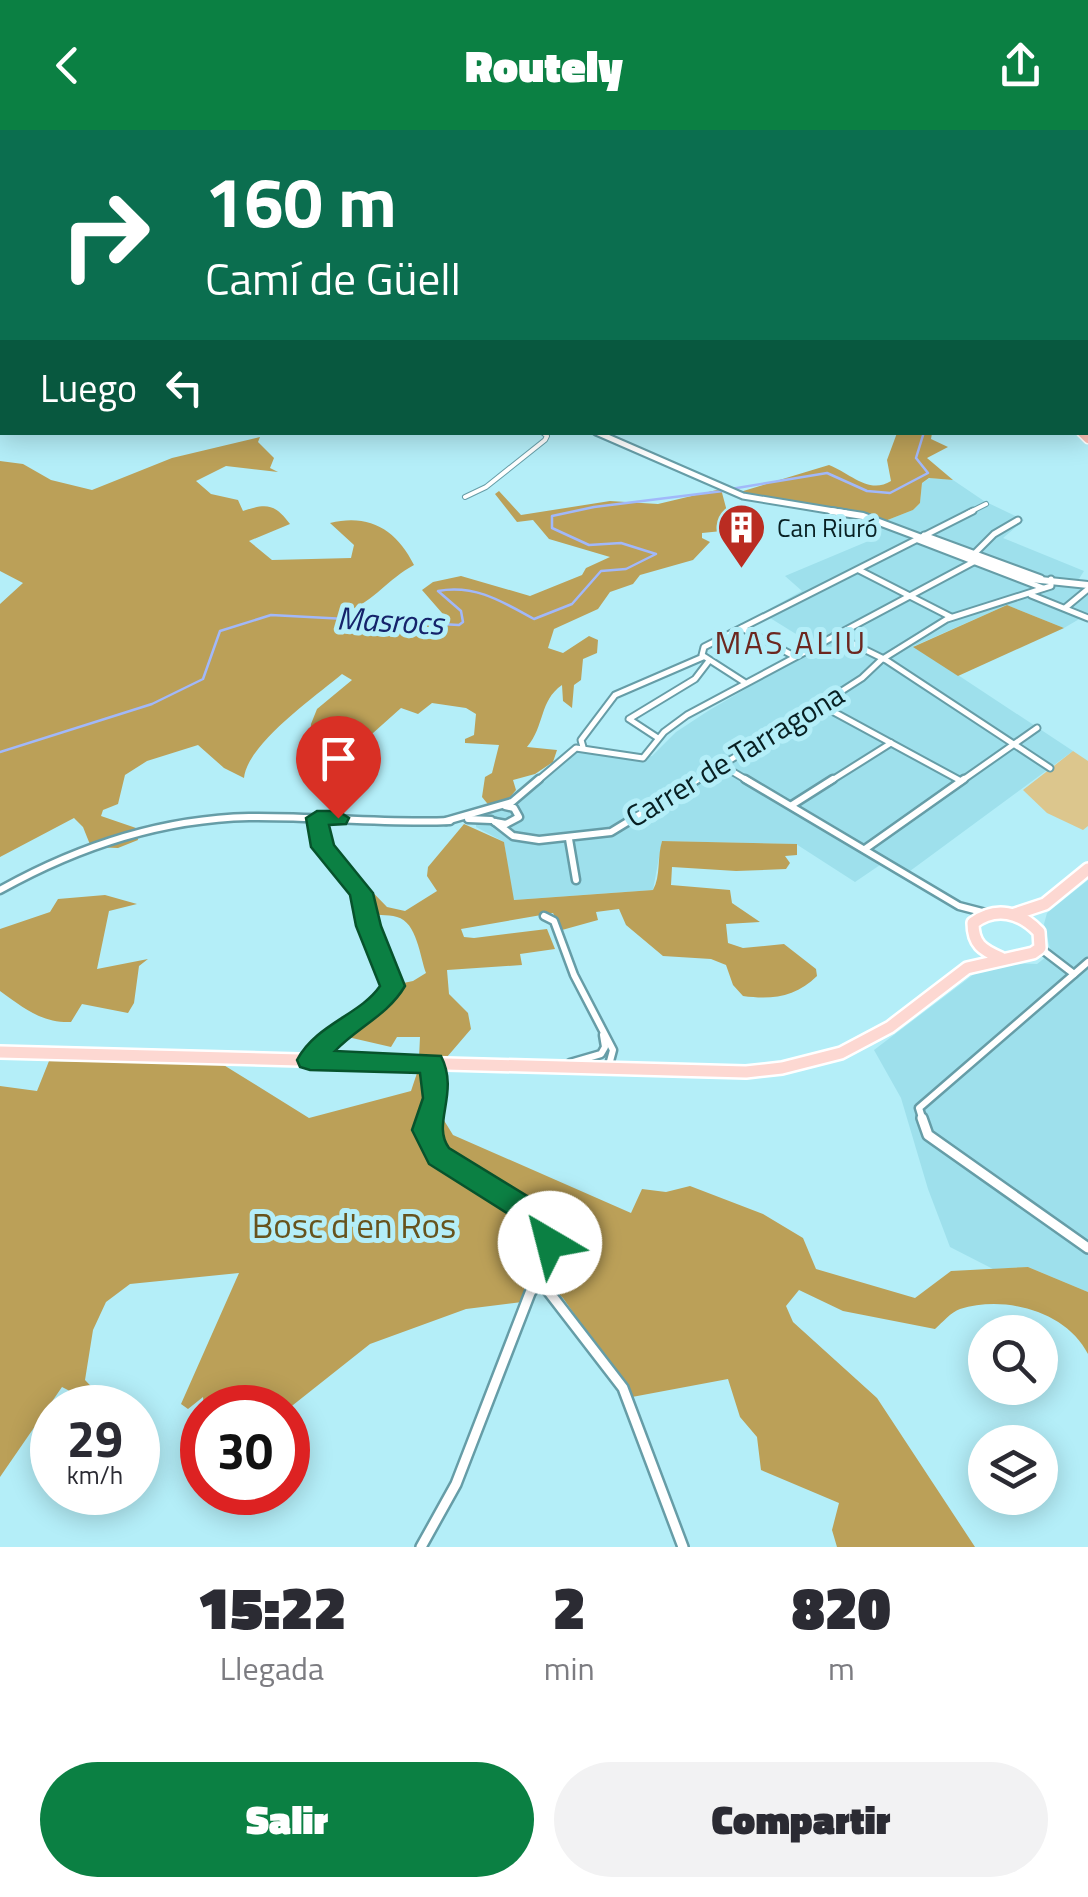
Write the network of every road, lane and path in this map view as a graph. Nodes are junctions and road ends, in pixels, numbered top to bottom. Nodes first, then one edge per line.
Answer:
1 (546, 435) edge
2 (603, 435) edge
3 (465, 497) dead end
4 (986, 504) dead end
5 (1018, 520) dead end
6 (921, 538) junction
7 (975, 558) junction
8 (858, 570) junction
9 (1047, 584) junction
10 (1074, 584) junction
11 (1088, 587) edge
12 (1030, 595) junction
13 (910, 596) junction
14 (1064, 609) junction
15 (952, 618) junction
16 (1088, 618) edge
17 (742, 628) junction
18 (835, 635) junction
19 (793, 656) junction
20 (705, 659) junction
21 (881, 660) junction
22 (745, 683) junction
23 (820, 705) junction
24 (1038, 728) dead end
25 (658, 738) junction
26 (892, 742) junction
27 (1014, 744) junction
28 (582, 747) junction
29 (722, 765) junction
30 (1050, 768) dead end
31 (960, 781) junction
32 (525, 792) junction
33 (503, 806) junction
34 (792, 806) junction
35 (493, 809) junction
36 (518, 811) junction
37 (317, 818) junction
38 (446, 821) junction
39 (493, 821) junction
40 (512, 823) junction
41 (523, 838) junction
42 (569, 839) junction
43 (865, 850) junction
44 (1088, 869) edge
45 (576, 880) dead end
46 (0, 890) edge
47 (1045, 904) junction
48 (958, 906) junction
49 (988, 913) junction
50 (1014, 914) junction
51 (544, 916) dead end
52 (974, 923) junction
53 (1036, 927) junction
54 (976, 944) junction
55 (1040, 948) junction
56 (1001, 958) junction
57 (1026, 958) junction
58 (1088, 962) edge
59 (1057, 965) junction
60 (967, 968) junction
61 (1074, 974) junction
62 (603, 1034) junction
63 (604, 1051) junction
64 (0, 1052) edge
65 (310, 1060) junction
66 (611, 1060) junction
67 (436, 1063) junction
68 (556, 1067) junction
69 (649, 1069) junction
70 (1088, 1248) edge
71 (540, 1278) junction
72 (421, 1547) edge
73 (682, 1547) edge

1 - 3 street
2 - 6 street
4 - 6 street
5 - 7 street
6 - 7 street
6 - 8 street
7 - 9 street
7 - 13 street
8 - 13 street
8 - 17 street
9 - 10 street
9 - 10 street
9 - 12 street, Carrer de Tarragona
10 - 11 street
11 - 14 street
12 - 14 street
12 - 15 street, Carrer de Tarragona
13 - 15 street
13 - 18 street
14 - 16 street
15 - 21 street, Carrer de Tarragona
17 - 19 street
17 - 20 street
18 - 19 street
18 - 21 street
19 - 22 street
20 - 22 street
20 - 25 street
20 - 28 street
21 - 23 street, Carrer de Tarragona
21 - 27 street
22 - 25 street
23 - 26 street
23 - 29 street, Carrer de Tarragona
24 - 27 street
25 - 28 street
26 - 31 street
26 - 34 street
27 - 30 street
27 - 31 street
28 - 32 street
29 - 34 street
29 - 42 street, Carrer de Tarragona
31 - 43 street
32 - 33 street
32 - 36 street
33 - 35 street
33 - 36 street
34 - 43 street
35 - 38 street
35 - 39 street
36 - 40 street
37 - 38 street
37 - 46 street
37 - 65 street
38 - 39 street
39 - 40 street
39 - 41 street, Carrer de Tarragona
40 - 41 street
41 - 42 street, Carrer de Tarragona
42 - 45 street
43 - 48 street
44 - 47 main road
47 - 50 main road
47 - 53 main road
48 - 49 street
48 - 52 street
49 - 50 main road
49 - 52 main road
50 - 53 main road
51 - 62 street
52 - 54 main road
53 - 55 main road
54 - 56 main road
54 - 60 main road
55 - 57 main road
55 - 59 street
56 - 57 main road
56 - 60 main road
57 - 59 street
58 - 61 street
59 - 61 street
60 - 69 main road
61 - 70 street
62 - 63 street
62 - 66 street
63 - 66 street
63 - 68 street
64 - 65 main road
65 - 67 main road
66 - 68 main road
66 - 69 main road
67 - 68 main road
67 - 71 street
68 - 69 main road
71 - 72 street
71 - 73 street

